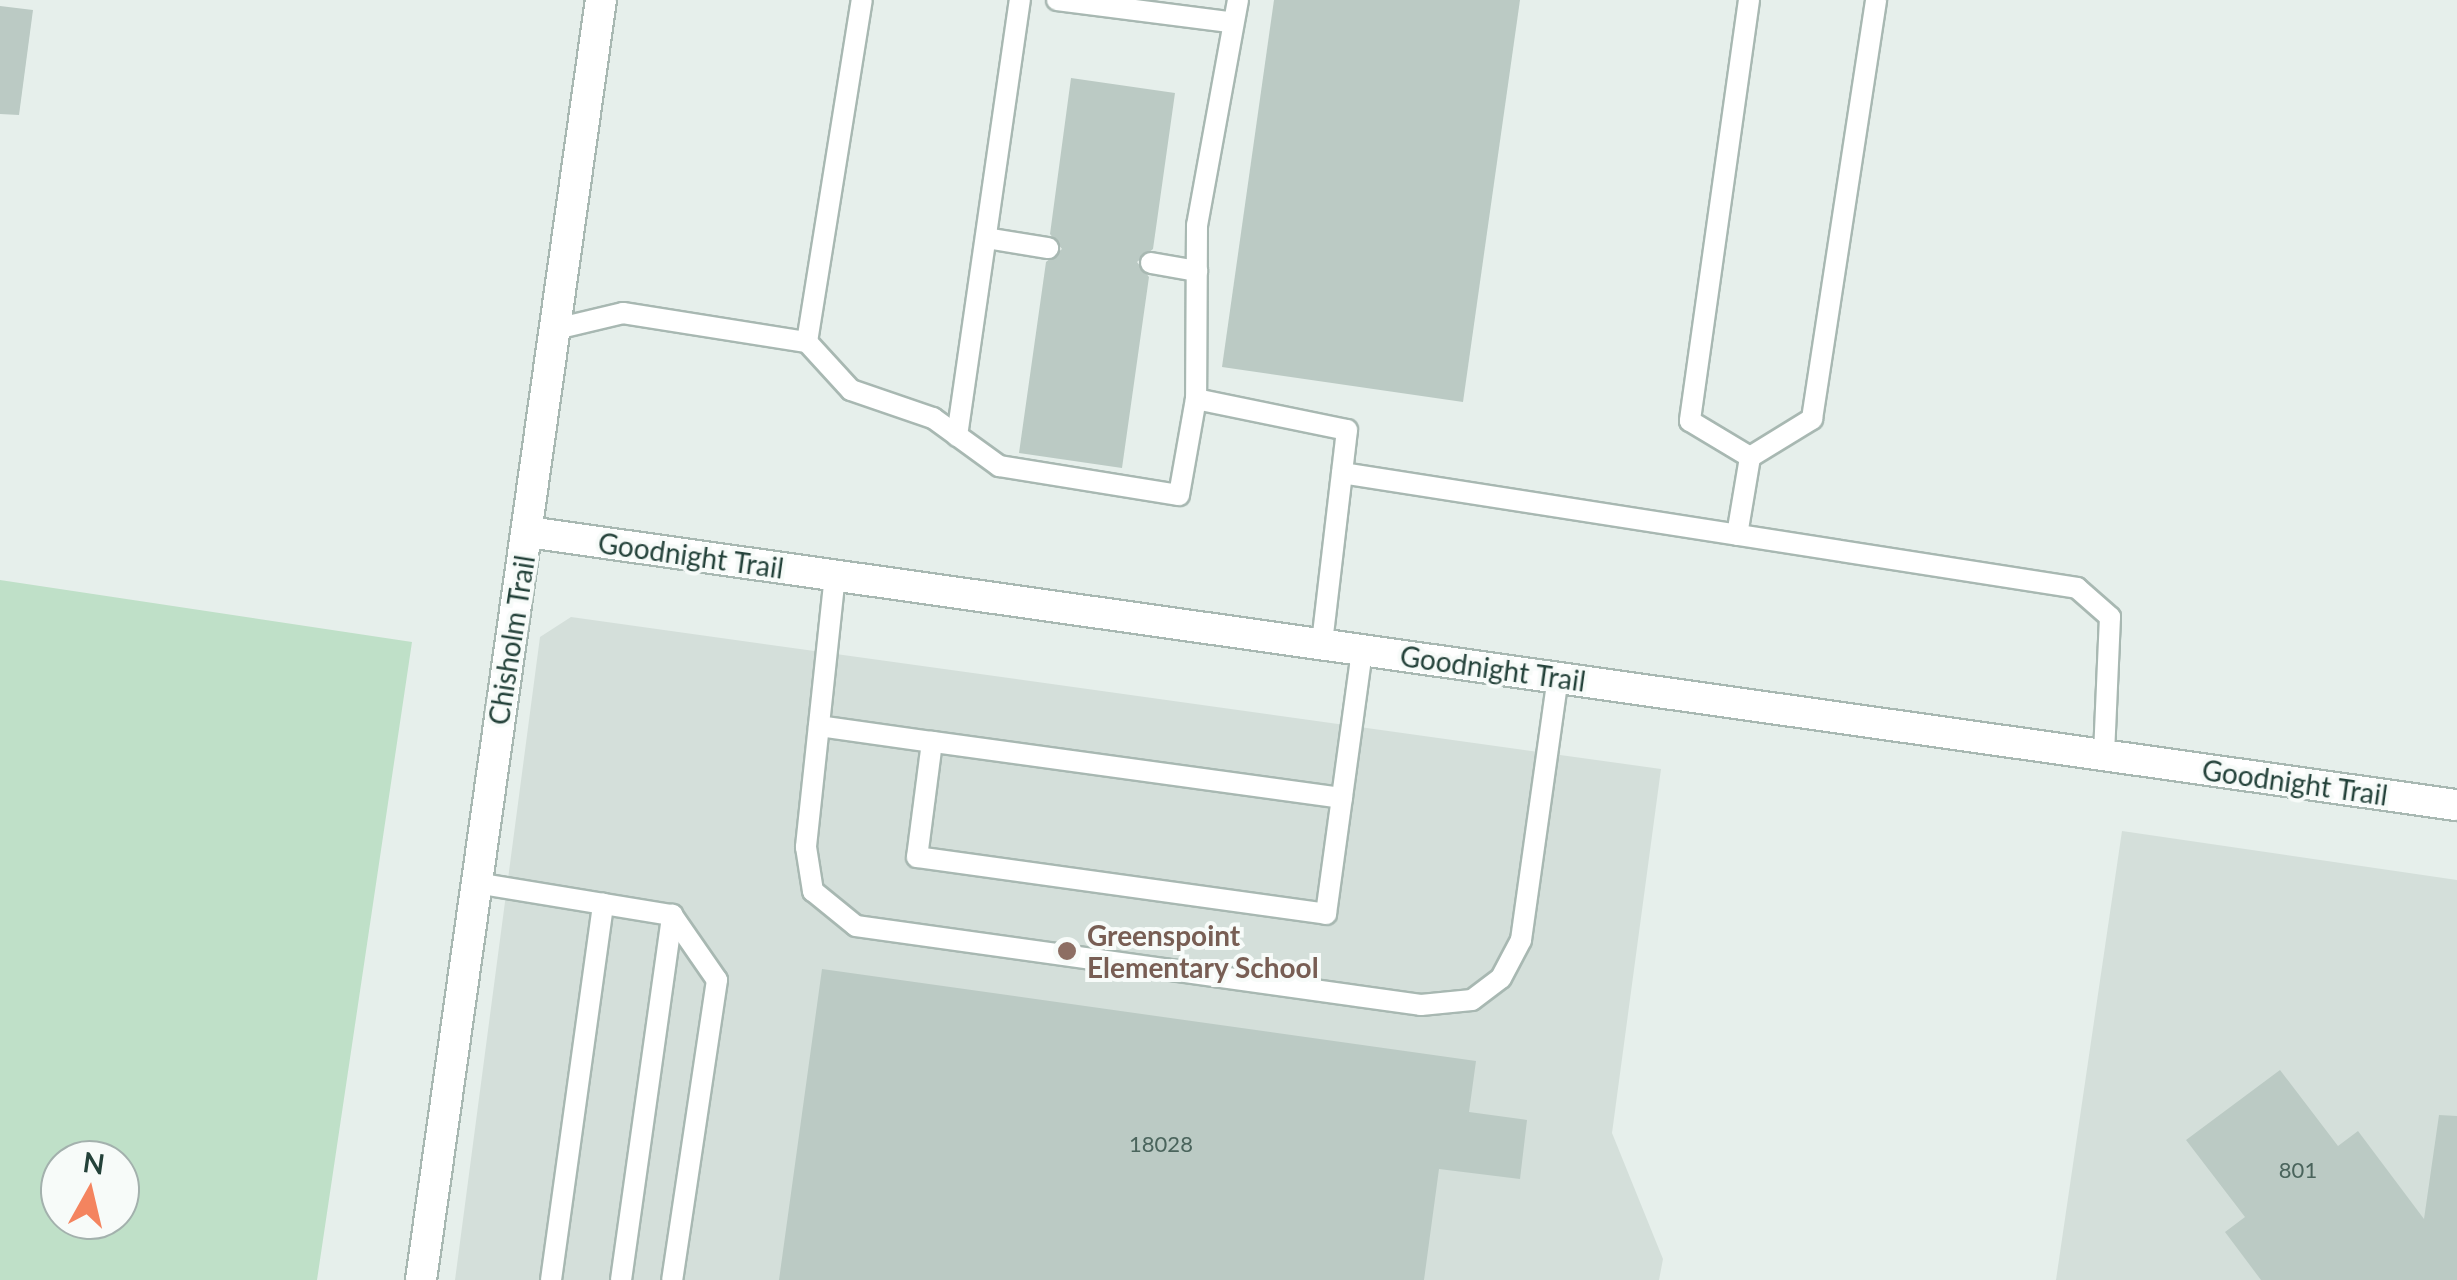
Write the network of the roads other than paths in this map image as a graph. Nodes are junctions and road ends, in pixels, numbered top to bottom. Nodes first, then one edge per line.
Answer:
1 (602, 0) edge
2 (862, 0) edge
3 (1020, 0) edge
4 (1057, 0) edge
5 (1238, 0) edge
6 (1749, 0) edge
7 (1876, 0) edge
8 (1228, 22) junction
9 (986, 238) junction
10 (1048, 248) dead end
11 (1151, 263) dead end
12 (1197, 271) junction
13 (556, 329) junction
14 (808, 342) junction
15 (1196, 399) junction
16 (957, 436) junction
17 (1750, 456) junction
18 (1342, 473) junction
19 (528, 532) junction
20 (1737, 534) junction
21 (835, 575) junction
22 (1322, 644) junction
23 (1362, 650) junction
24 (1558, 677) junction
25 (819, 726) junction
26 (932, 742) junction
27 (2104, 755) junction
28 (1342, 798) junction
29 (2457, 805) edge
30 (476, 883) junction
31 (603, 904) junction
32 (672, 915) junction
33 (420, 1280) edge
34 (551, 1280) edge
35 (621, 1280) edge
36 (672, 1280) edge

1 - 13 street, Chisholm Trail
2 - 14 lane
3 - 9 lane
4 - 8 lane
5 - 8 lane
6 - 17 lane
7 - 17 lane
8 - 12 lane
9 - 10 lane
9 - 16 lane
11 - 12 lane
12 - 15 lane
13 - 14 lane
13 - 19 street, Chisholm Trail
14 - 16 lane
15 - 16 lane
15 - 18 lane
17 - 20 lane
18 - 20 lane
18 - 22 lane
19 - 21 street, Goodnight Trail
19 - 30 street, Chisholm Trail
20 - 27 lane
21 - 22 street, Goodnight Trail
21 - 25 lane
22 - 23 street, Goodnight Trail
23 - 24 street, Goodnight Trail
23 - 28 lane
24 - 25 lane
24 - 27 street, Goodnight Trail
25 - 26 lane
26 - 28 lane
26 - 28 lane
27 - 29 street, Goodnight Trail
30 - 31 lane
30 - 33 street, Chisholm Trail
31 - 32 lane
31 - 34 lane
32 - 35 lane
32 - 36 lane

